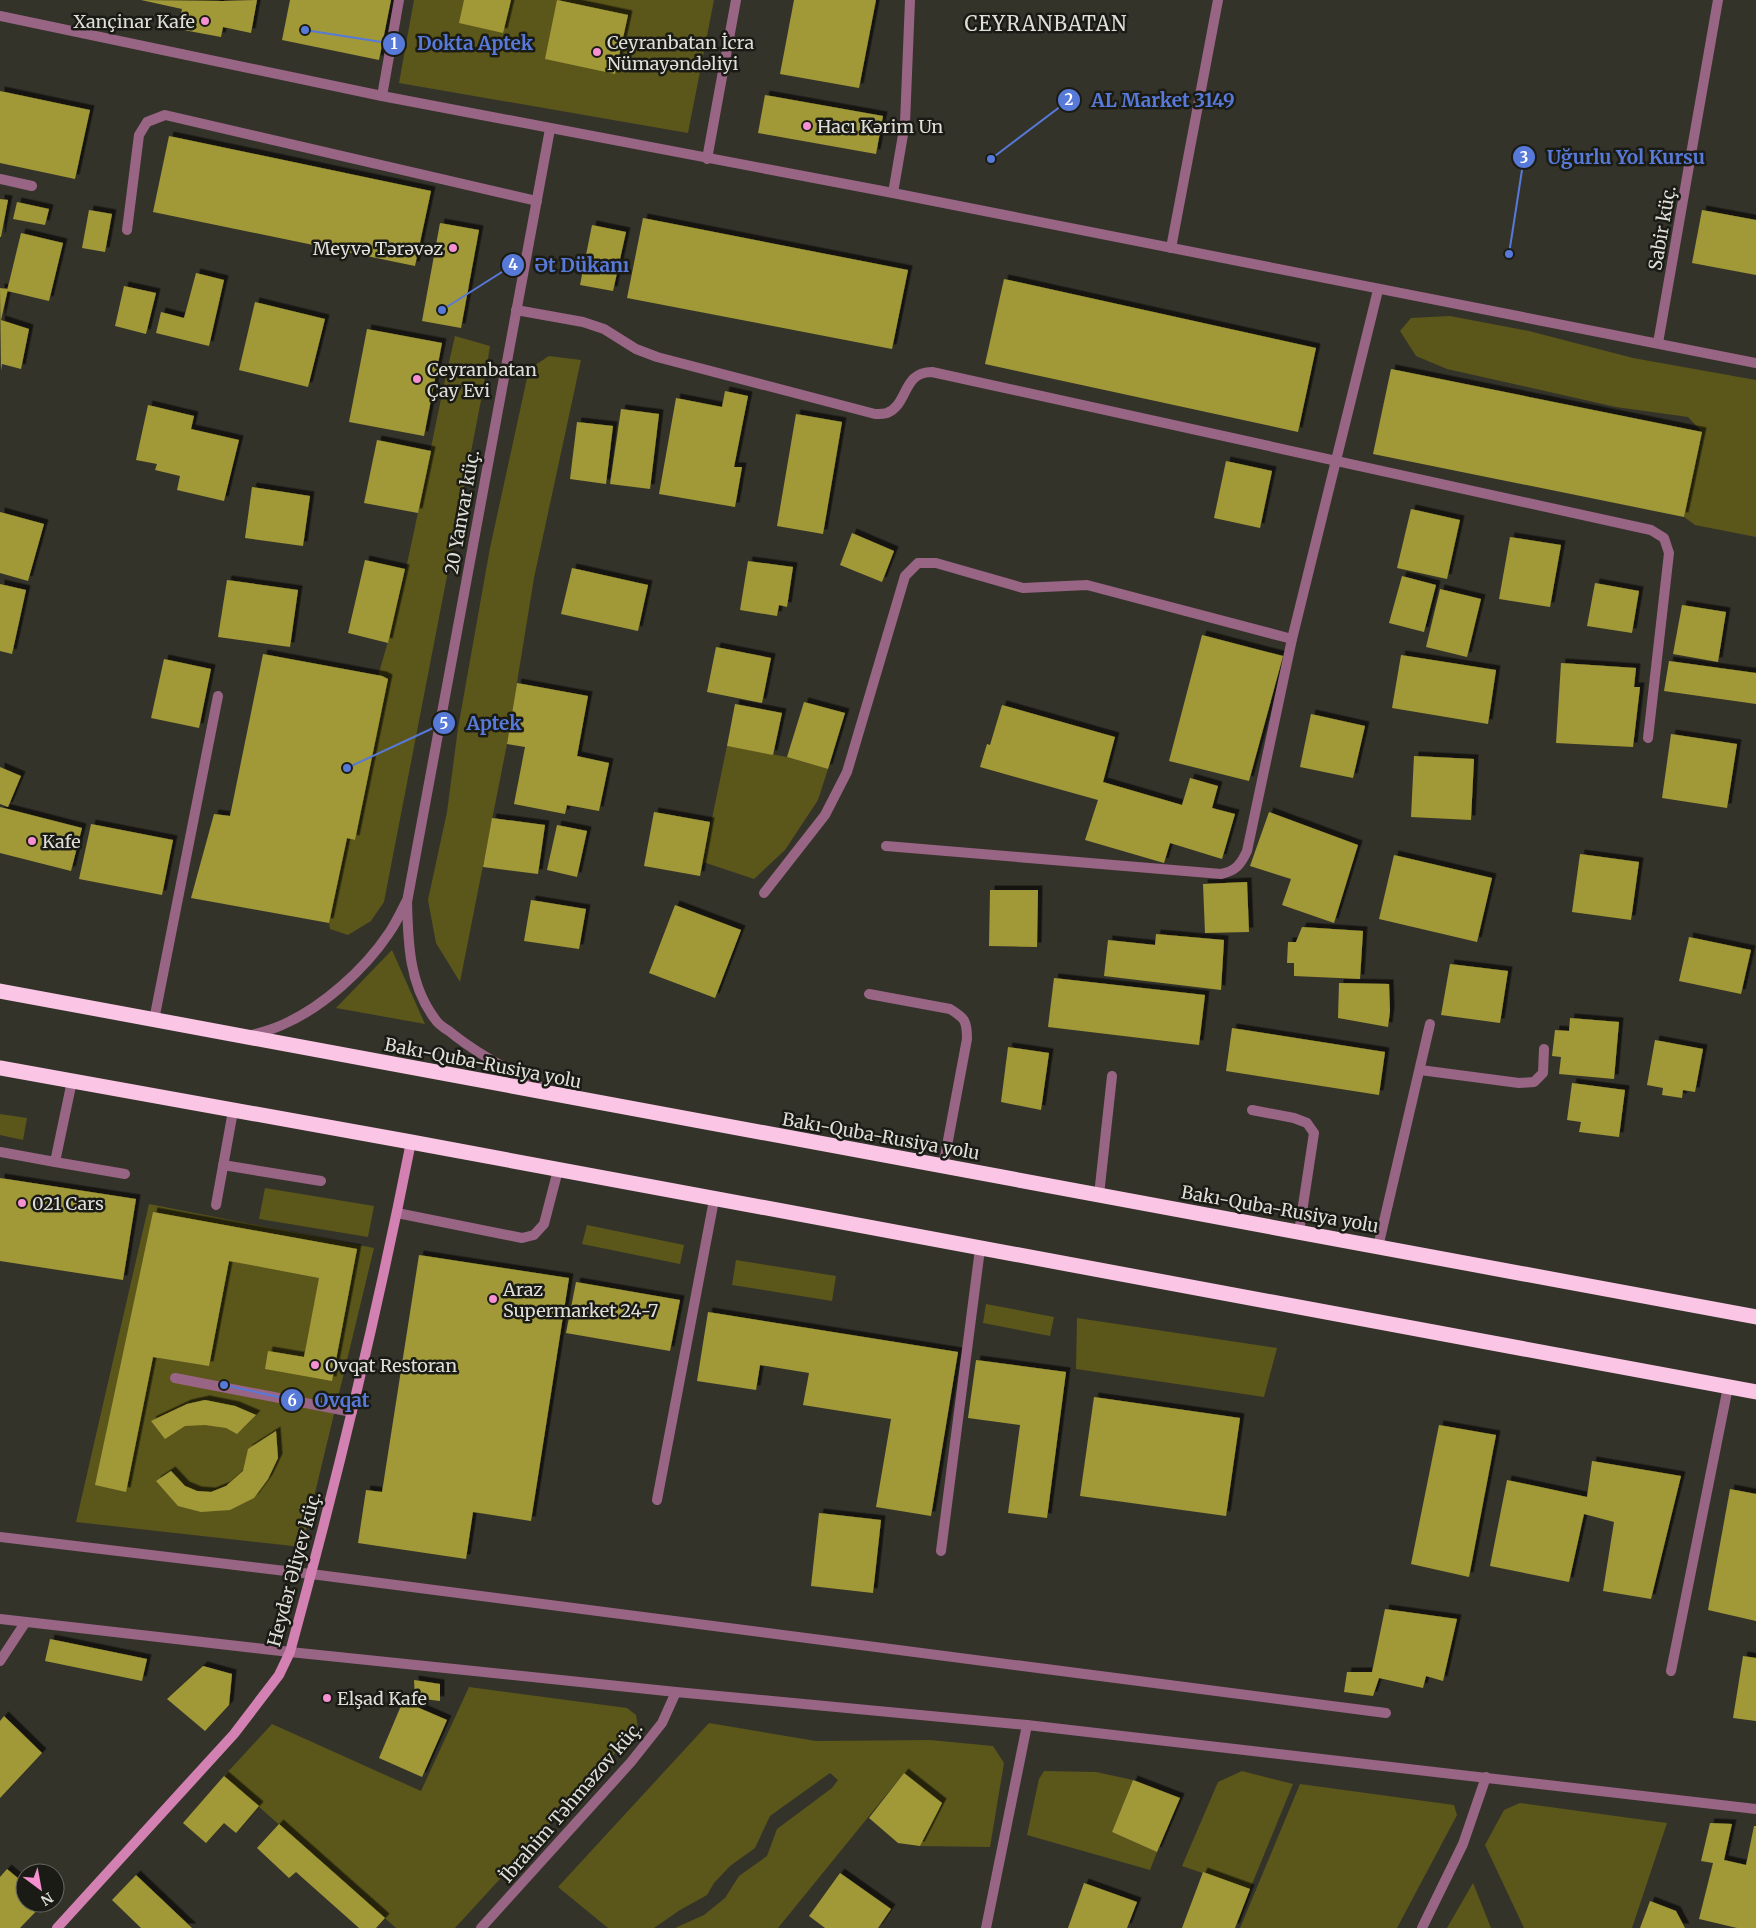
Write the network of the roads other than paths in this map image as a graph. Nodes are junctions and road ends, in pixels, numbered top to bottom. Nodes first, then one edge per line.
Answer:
1 (398, 0) edge
2 (736, 0) edge
3 (910, 0) edge
4 (1218, 0) edge
5 (1718, 0) edge
6 (0, 16) edge
7 (382, 96) junction
8 (550, 129) junction
9 (707, 159) junction
10 (0, 179) edge
11 (32, 186) dead end
12 (893, 193) junction
13 (537, 201) junction
14 (127, 230) dead end
15 (1170, 248) junction
16 (1378, 290) junction
17 (516, 310) junction
18 (1658, 343) junction
19 (1756, 363) edge
20 (1336, 461) junction
21 (1292, 640) junction
22 (218, 696) dead end
23 (1648, 738) dead end
24 (886, 846) dead end
25 (764, 893) dead end
26 (407, 902) junction
27 (0, 991) edge
28 (869, 994) dead end
29 (154, 1020) junction
30 (1430, 1024) dead end
31 (245, 1038) junction
32 (1544, 1049) dead end
33 (0, 1068) edge
34 (1420, 1070) junction
35 (1112, 1076) dead end
36 (72, 1081) junction
37 (556, 1095) junction
38 (1252, 1110) dead end
39 (233, 1111) junction
40 (411, 1142) junction
41 (0, 1152) edge
42 (56, 1162) junction
43 (224, 1164) junction
44 (943, 1167) junction
45 (558, 1170) junction
46 (125, 1174) dead end
47 (321, 1181) dead end
48 (1099, 1195) junction
49 (714, 1200) junction
50 (216, 1205) dead end
51 (397, 1213) junction
52 (1299, 1232) junction
53 (1378, 1246) junction
54 (980, 1249) junction
55 (1756, 1317) edge
56 (175, 1378) dead end
57 (1728, 1387) junction
58 (1756, 1392) edge
59 (352, 1412) junction
60 (657, 1500) dead end
61 (0, 1537) edge
62 (941, 1551) dead end
63 (311, 1574) junction
64 (0, 1619) edge
65 (25, 1623) junction
66 (290, 1652) junction
67 (0, 1661) edge
68 (1672, 1670) dead end
69 (676, 1692) junction
70 (1386, 1713) dead end
71 (1026, 1725) junction
72 (1486, 1776) junction
73 (1756, 1809) edge
74 (57, 1928) edge
75 (480, 1928) edge
76 (986, 1928) edge
77 (1422, 1928) edge

1 - 7 street
2 - 9 street
3 - 12 street
4 - 15 street
5 - 18 street, Sabir küç.
6 - 7 street
7 - 8 street
8 - 9 street
8 - 13 street, 20 Yanvar küç.
9 - 12 street
10 - 11 street
12 - 15 street
13 - 14 street
13 - 17 street, 20 Yanvar küç.
15 - 16 street
16 - 18 street
16 - 20 street
17 - 20 street
17 - 26 street, 20 Yanvar küç.
18 - 19 street
20 - 21 street
20 - 23 street
21 - 24 street
21 - 25 street
22 - 29 street
26 - 31 street
26 - 37 street
27 - 29 highway, Bakı-Quba-Rusiya yolu
28 - 44 street
29 - 31 highway, Bakı-Quba-Rusiya yolu
30 - 34 street
31 - 37 highway, Bakı-Quba-Rusiya yolu
32 - 34 street
33 - 36 highway
34 - 53 street
35 - 48 street
36 - 39 highway
36 - 42 street
37 - 44 highway, Bakı-Quba-Rusiya yolu
38 - 52 street
39 - 40 highway
39 - 43 street
40 - 45 highway
40 - 51 street, Heydər Əliyev küç.
41 - 42 street
42 - 46 street
43 - 47 street
43 - 50 street
44 - 48 highway, Bakı-Quba-Rusiya yolu
45 - 49 highway
45 - 51 street
48 - 52 highway, Bakı-Quba-Rusiya yolu
49 - 54 highway
49 - 60 street
51 - 59 street, Heydər Əliyev küç.
52 - 53 highway, Bakı-Quba-Rusiya yolu
53 - 55 highway, Bakı-Quba-Rusiya yolu
54 - 57 highway
54 - 62 street
56 - 59 street
57 - 58 highway
57 - 68 street
59 - 63 street, Heydər Əliyev küç.
61 - 63 street
63 - 66 street, Heydər Əliyev küç.
63 - 70 street
64 - 65 street
65 - 66 street
65 - 67 street
66 - 69 street
66 - 74 street, Heydər Əliyev küç.
69 - 71 street
69 - 75 street, İbrahim Təhməzov küç.
71 - 72 street
71 - 76 street
72 - 73 street
72 - 77 street

